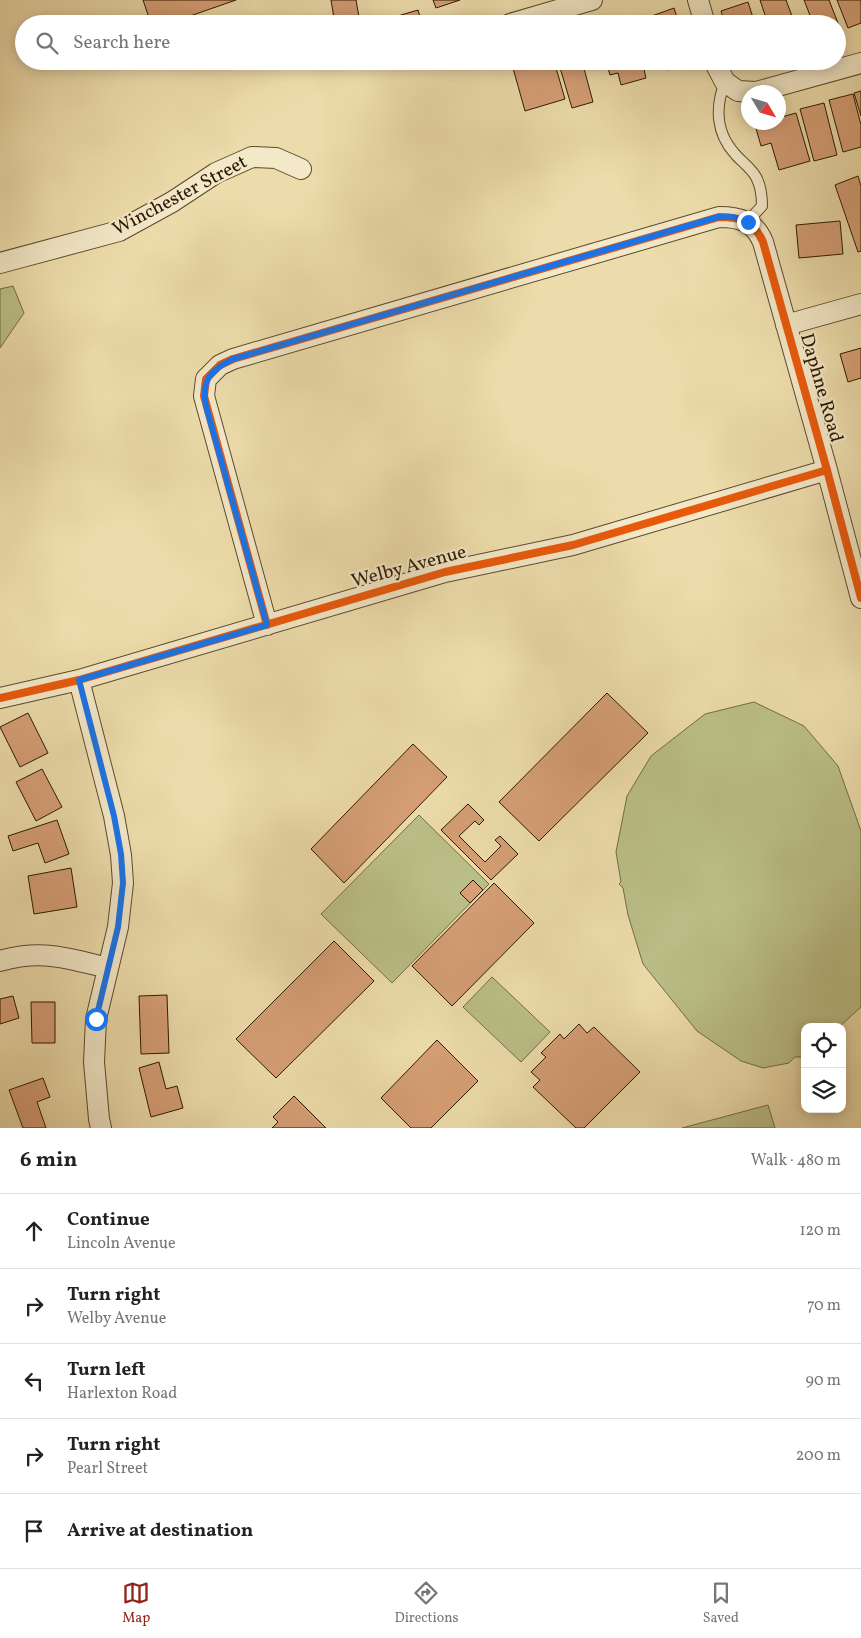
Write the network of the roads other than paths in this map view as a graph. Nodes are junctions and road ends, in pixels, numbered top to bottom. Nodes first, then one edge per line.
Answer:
1 (592, 0) edge
2 (698, 0) edge
3 (541, 15) edge
4 (702, 15) edge
5 (861, 63) edge
6 (846, 67) edge
7 (719, 70) edge
8 (836, 70) edge
9 (725, 82) junction
10 (301, 169) dead end
11 (748, 222) junction
12 (0, 263) edge
13 (861, 304) edge
14 (786, 325) junction
15 (827, 470) junction
16 (861, 598) edge
17 (267, 625) junction
18 (79, 680) junction
19 (0, 698) edge
20 (0, 961) edge
21 (108, 968) junction
22 (102, 1128) edge

1 - 3 street
2 - 4 street
5 - 6 street
7 - 9 street
8 - 9 street
9 - 11 lane
10 - 12 street, Winchester Street
11 - 14 street, Daphne Road
11 - 17 street
13 - 14 street
14 - 15 street, Daphne Road
15 - 16 street, Daphne Road
15 - 17 street, Welby Avenue
17 - 18 street, Welby Avenue
18 - 19 street, Welby Avenue
18 - 21 street
20 - 21 street
21 - 22 street

